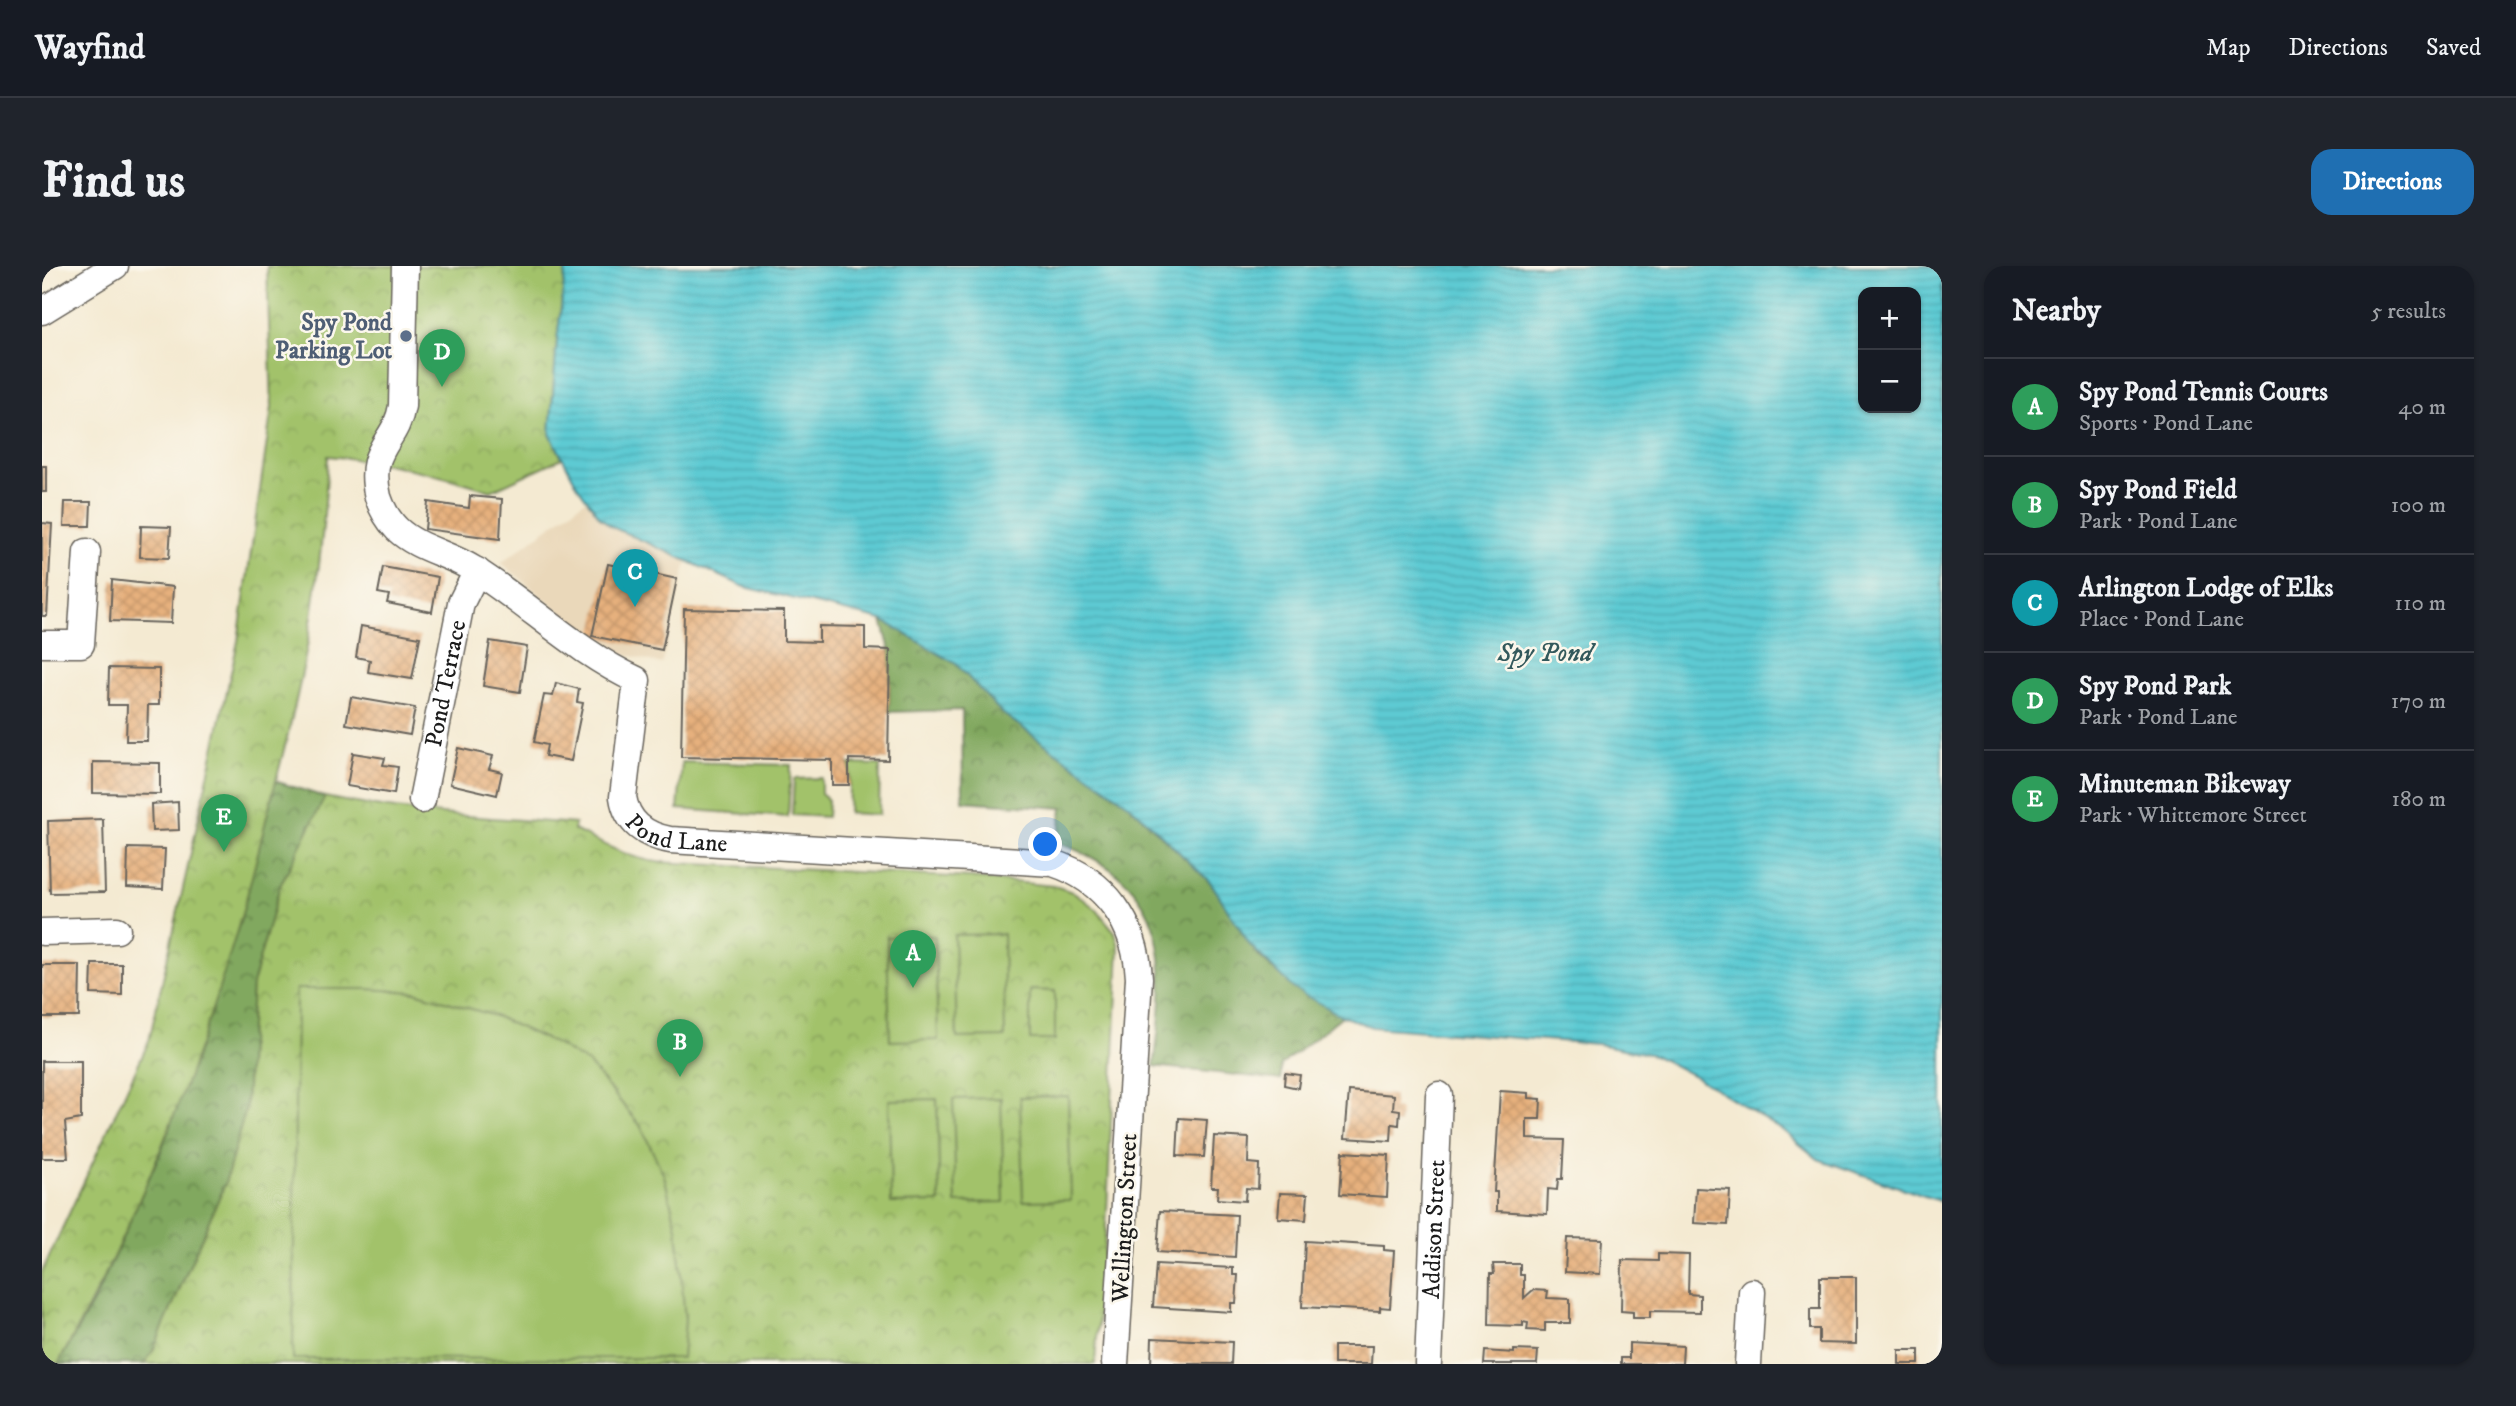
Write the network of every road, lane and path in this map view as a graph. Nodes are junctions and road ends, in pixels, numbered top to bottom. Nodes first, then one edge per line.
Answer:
1 (115, 266) edge
2 (405, 266) edge
3 (42, 312) edge
4 (87, 552) dead end
5 (477, 571) junction
6 (42, 644) edge
7 (422, 800) dead end
8 (117, 930) dead end
9 (42, 932) edge
10 (1133, 1072) joint
11 (1439, 1095) dead end
12 (1752, 1292) dead end
13 (1115, 1364) edge
14 (1428, 1364) edge
15 (1748, 1364) edge

1 - 3 street
2 - 5 street, Pond Lane
4 - 6 street
5 - 7 street, Pond Terrace
5 - 10 street, Pond Lane
8 - 9 street
10 - 13 street, Wellington Street
11 - 14 street, Addison Street
12 - 15 street

